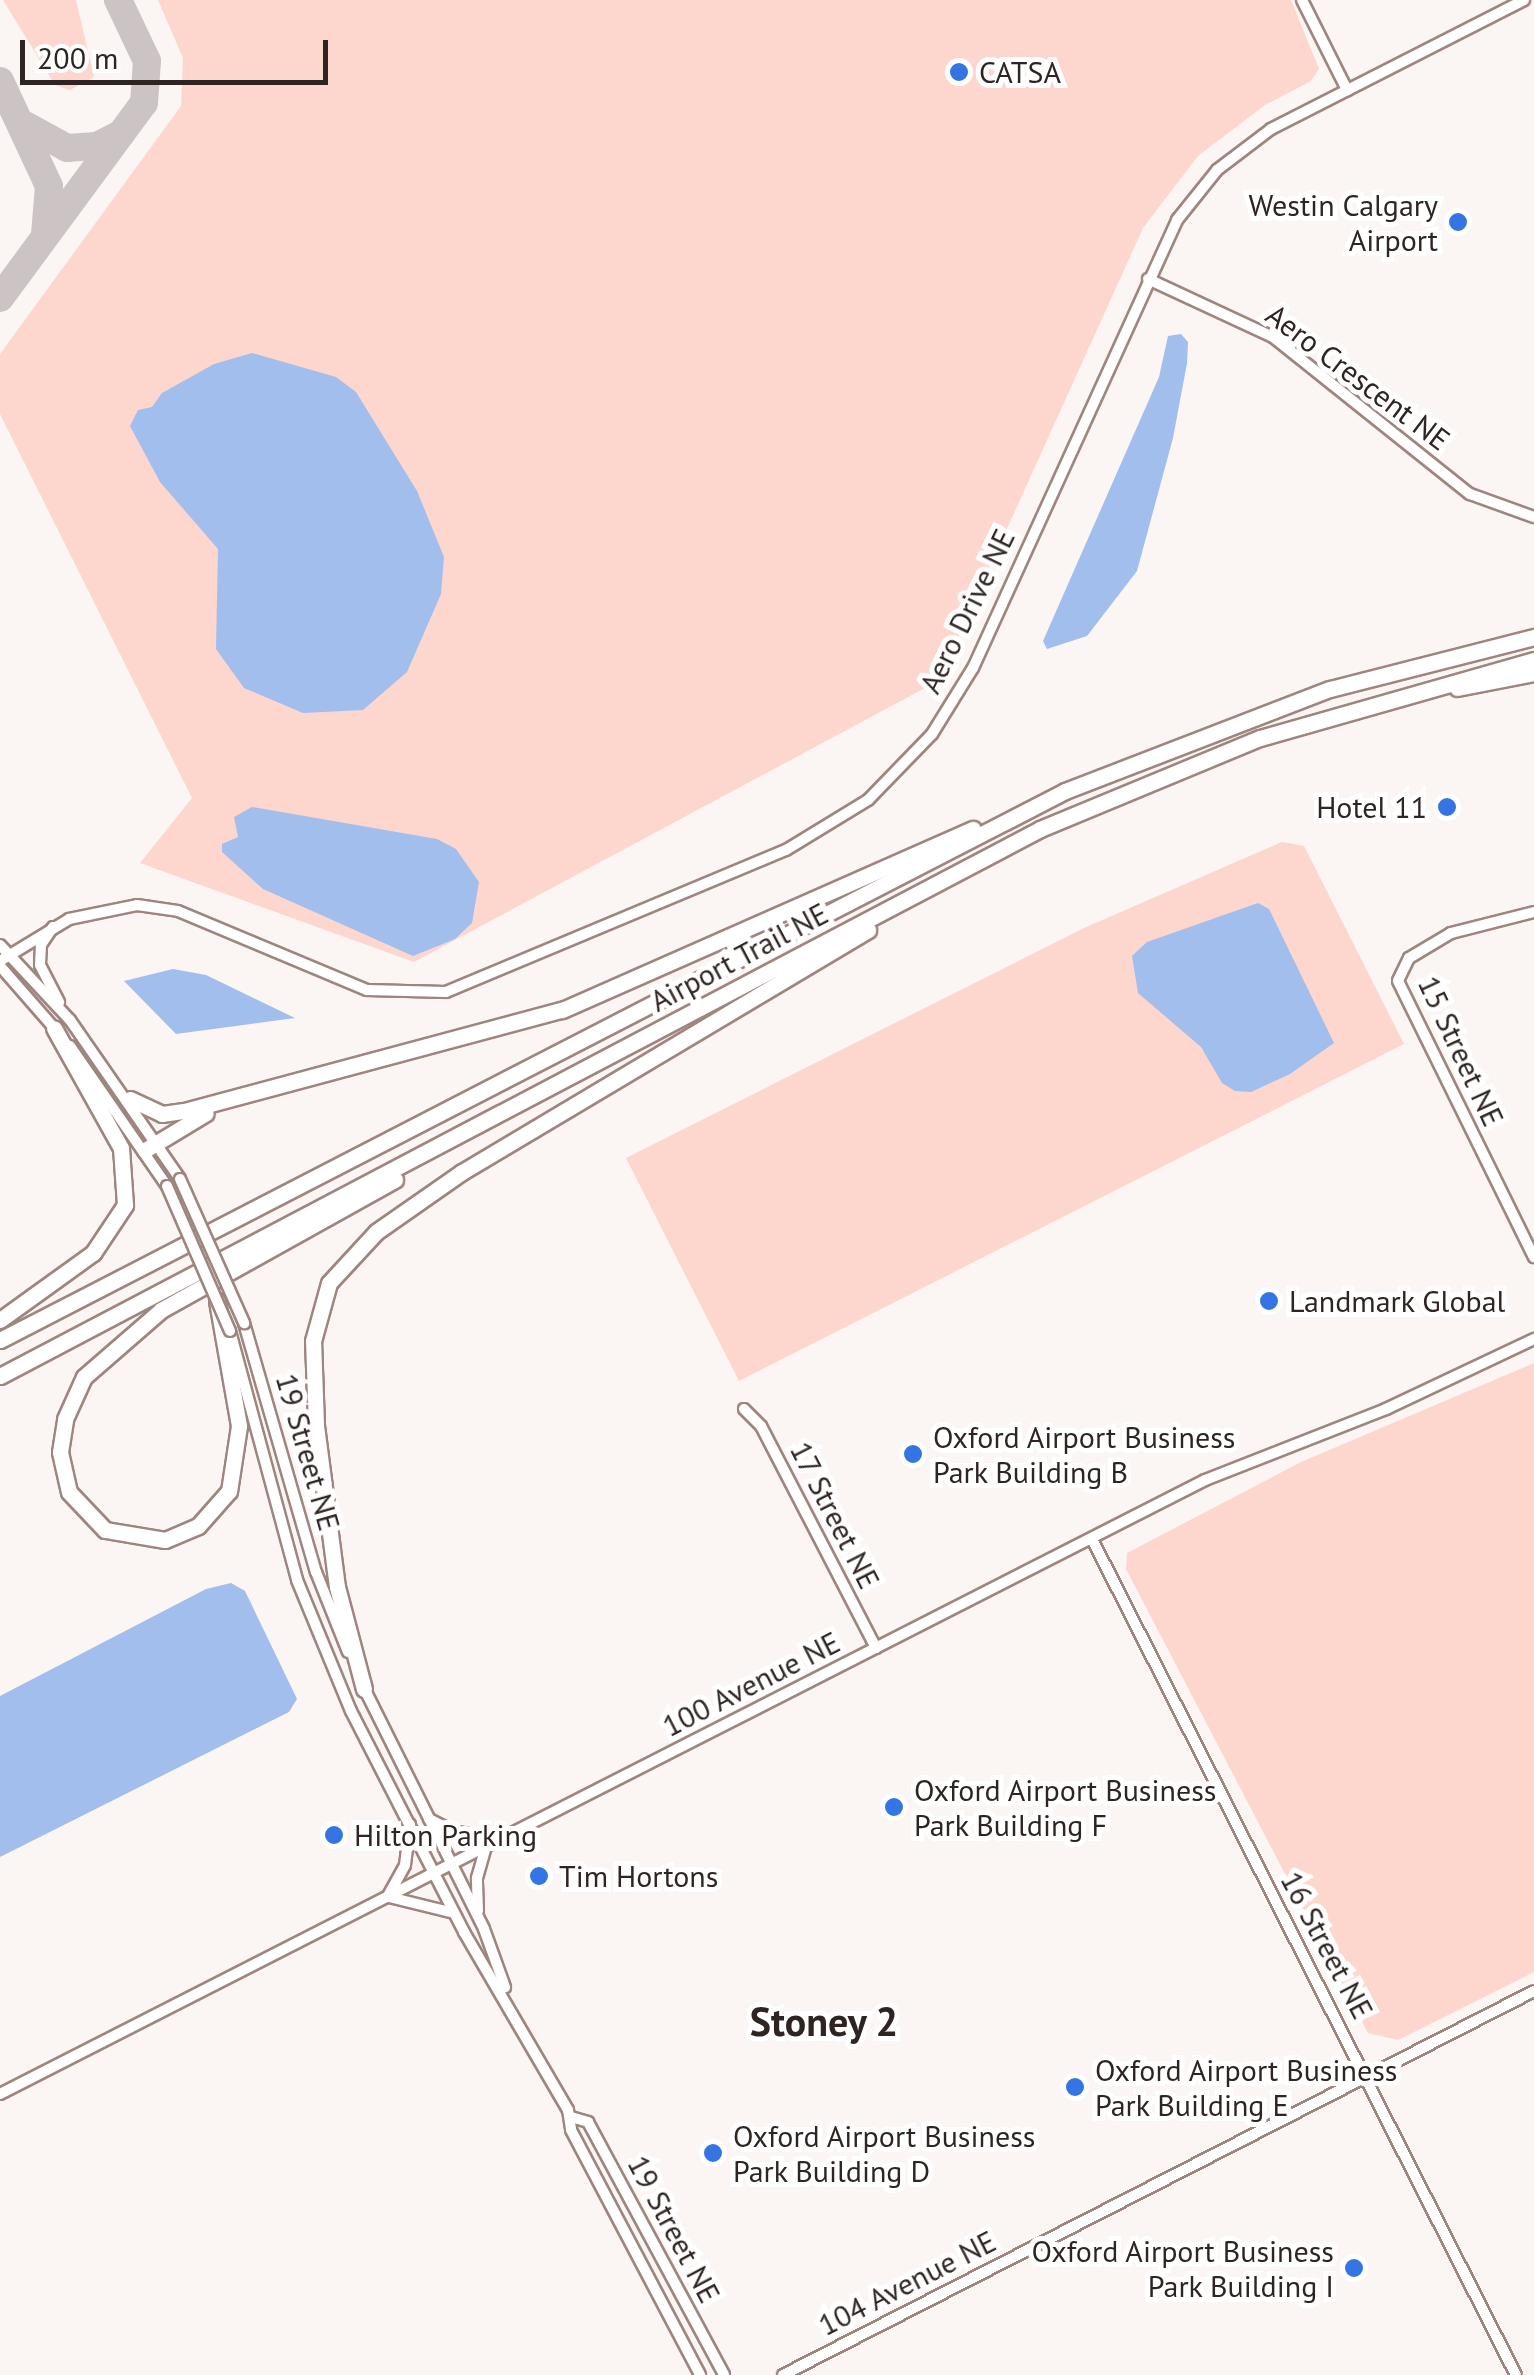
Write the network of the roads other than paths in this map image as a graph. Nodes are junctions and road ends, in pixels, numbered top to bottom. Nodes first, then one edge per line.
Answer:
1 (1302, 0) edge
2 (1524, 0) edge
3 (1348, 90) junction
4 (1148, 279) junction
5 (1534, 517) edge
6 (1534, 626) edge
7 (1534, 637) edge
8 (1534, 660) edge
9 (1534, 673) edge
10 (1330, 689) junction
11 (1260, 738) junction
12 (1064, 792) junction
13 (1040, 829) junction
14 (1534, 912) edge
15 (55, 925) junction
16 (2, 956) edge
17 (70, 1020) junction
18 (54, 1028) junction
19 (238, 1098) junction
20 (130, 1099) junction
21 (465, 1134) junction
22 (152, 1146) junction
23 (1534, 1256) edge
24 (215, 1287) joint
25 (0, 1320) edge
26 (226, 1333) junction
27 (1534, 1339) edge
28 (0, 1340) edge
29 (0, 1376) edge
30 (744, 1410) dead end
31 (1092, 1539) junction
32 (876, 1648) junction
33 (364, 1689) junction
34 (427, 1817) junction
35 (410, 1824) junction
36 (504, 1836) junction
37 (486, 1846) junction
38 (452, 1865) junction
39 (435, 1872) junction
40 (388, 1897) junction
41 (455, 1914) junction
42 (478, 1918) junction
43 (1534, 1990) edge
44 (512, 2007) junction
45 (1368, 2076) junction
46 (0, 2094) edge
47 (572, 2117) junction
48 (700, 2375) edge
49 (724, 2375) edge
50 (783, 2375) edge
51 (1516, 2375) edge

1 - 3 street
2 - 3 street, Aero Drive NE
3 - 4 street, Aero Drive NE
4 - 5 street, Aero Crescent NE
4 - 15 street, Aero Drive NE
6 - 10 highway
7 - 10 highway, Airport Trail NE
8 - 11 highway, Airport Trail NE
9 - 11 highway
10 - 12 highway, Airport Trail NE
11 - 13 highway, Airport Trail NE
12 - 19 highway
12 - 28 highway, Airport Trail NE
13 - 21 highway, Airport Trail NE
13 - 33 highway
14 - 23 street, 15 Street NE
15 - 16 street, Aero Drive NE
15 - 17 street
16 - 17 street, 19 Street NE
16 - 18 street, 19 Street NE
17 - 20 street, 19 Street NE
18 - 22 street, 19 Street NE
18 - 25 highway
19 - 20 highway
19 - 22 highway
20 - 22 street, 19 Street NE
21 - 26 highway
21 - 29 highway, Airport Trail NE
22 - 24 street, 19 Street NE, bridge
22 - 33 street, 19 Street NE, bridge
24 - 26 highway, bridge
26 - 35 street, 19 Street NE
27 - 31 street, 100 Avenue NE
30 - 32 street, 17 Street NE
31 - 32 street, 100 Avenue NE
31 - 45 street, 16 Street NE
32 - 36 street, 100 Avenue NE
33 - 34 street, 19 Street NE
34 - 36 street
34 - 38 street, 19 Street NE
35 - 39 street, 19 Street NE
35 - 40 street
36 - 37 street, 100 Avenue NE
37 - 38 street, 100 Avenue NE
37 - 42 street
38 - 39 street, 100 Avenue NE
38 - 42 street, 19 Street NE
39 - 40 street, 100 Avenue NE
39 - 41 street, 19 Street NE
40 - 41 street
40 - 46 street, 100 Avenue NE
41 - 44 street, 19 Street NE
42 - 44 street, 19 Street NE
43 - 45 street, 104 Avenue NE
44 - 47 street, 19 Street NE
45 - 50 street, 104 Avenue NE
45 - 51 street, 16 Street NE
47 - 48 street, 19 Street NE
47 - 49 street, 19 Street NE

